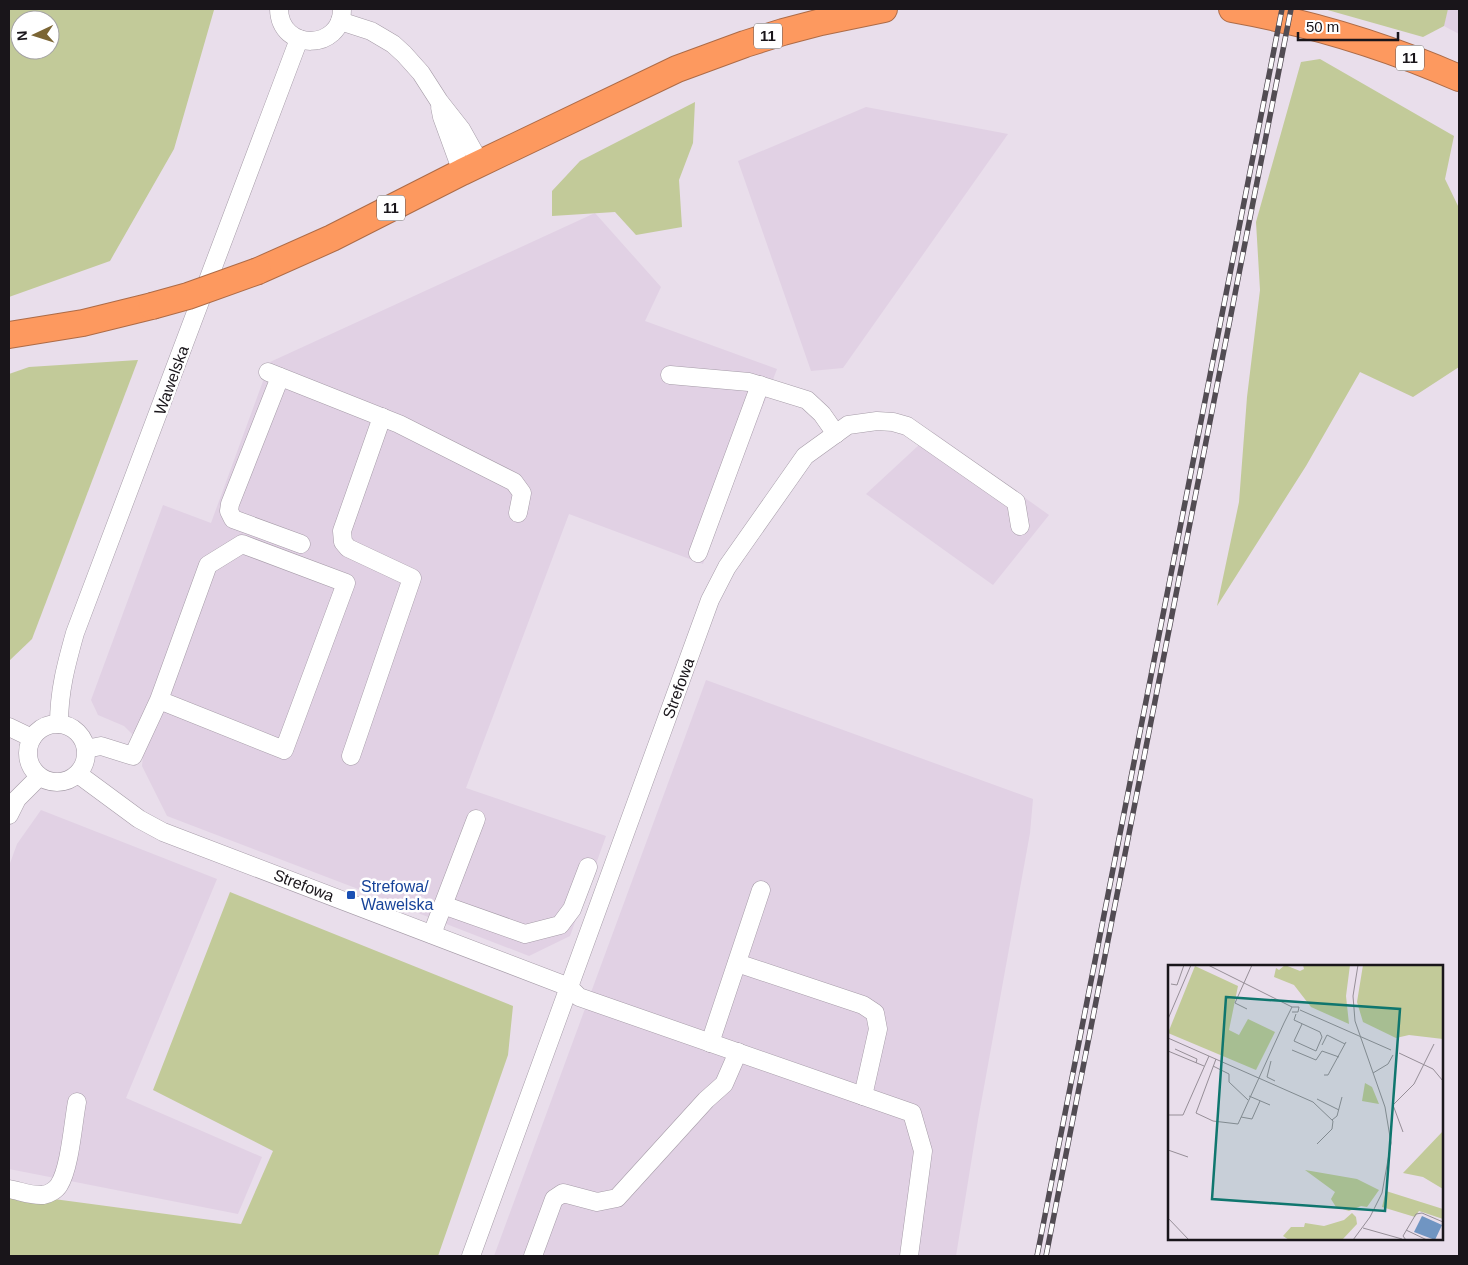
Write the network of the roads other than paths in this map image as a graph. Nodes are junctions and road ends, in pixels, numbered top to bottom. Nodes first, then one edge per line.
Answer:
1 (280, 9) edge
2 (884, 9) edge
3 (1232, 9) edge
4 (341, 15) edge
5 (299, 39) junction
6 (1459, 78) edge
7 (471, 168) junction
8 (9, 335) edge
9 (670, 375) dead end
10 (760, 385) junction
11 (382, 417) junction
12 (842, 430) junction
13 (518, 513) dead end
14 (1020, 526) dead end
15 (302, 544) dead end
16 (698, 553) dead end
17 (158, 700) junction
18 (59, 724) junction
19 (9, 727) edge
20 (32, 738) junction
21 (86, 749) junction
22 (351, 756) dead end
23 (78, 774) junction
24 (39, 777) junction
25 (9, 815) edge
26 (476, 818) dead end
27 (588, 867) dead end
28 (761, 890) dead end
29 (443, 905) junction
30 (432, 934) junction
31 (737, 963) junction
32 (569, 986) junction
33 (710, 1043) junction
34 (738, 1052) junction
35 (863, 1096) junction
36 (77, 1102) dead end
37 (9, 1189) edge
38 (471, 1256) edge
39 (533, 1256) edge
40 (909, 1256) edge

1 - 5 street
2 - 7 highway, 11
3 - 6 highway, 11
4 - 5 street
4 - 7 street
5 - 18 street, Wawelska
7 - 8 highway, 11, bridge
9 - 10 street
10 - 12 street
10 - 16 street
11 - 13 street
11 - 15 street
11 - 22 street
12 - 14 street
12 - 32 street, Strefowa
17 - 17 street
17 - 21 street
18 - 20 street
18 - 21 street
19 - 20 street
20 - 24 street
21 - 23 street
23 - 24 street
23 - 30 street, Strefowa
24 - 25 street
26 - 29 street
27 - 29 street
28 - 31 street
29 - 30 street
30 - 32 street, Strefowa
31 - 33 street
31 - 35 street
32 - 33 street
32 - 38 street, Strefowa
33 - 34 street
34 - 35 street
34 - 39 street
35 - 40 street
36 - 37 street

